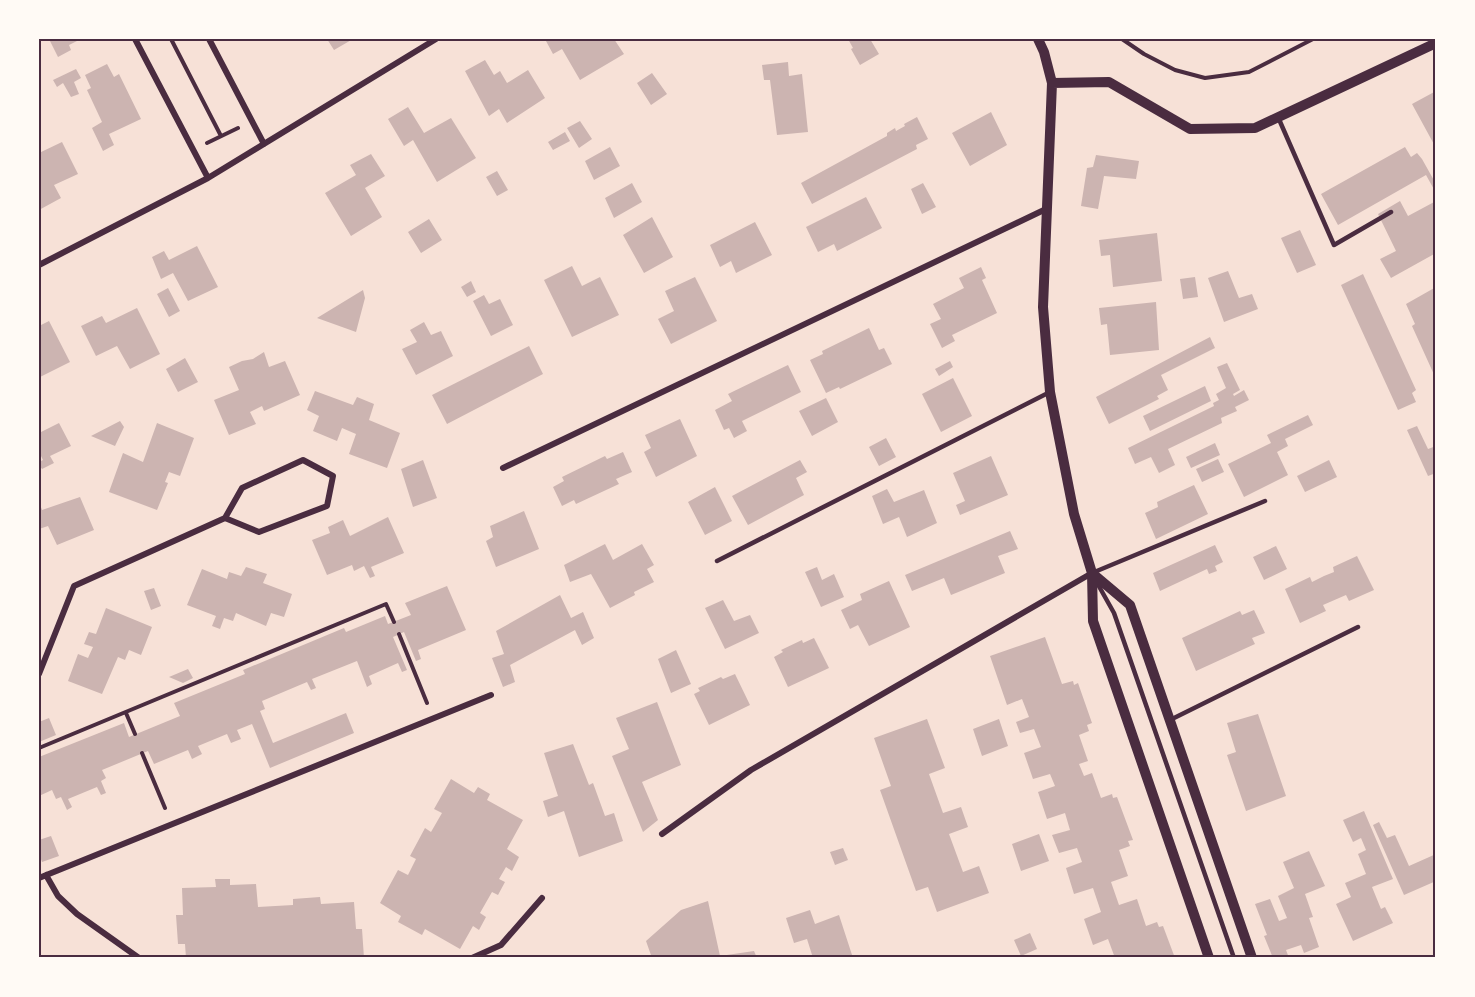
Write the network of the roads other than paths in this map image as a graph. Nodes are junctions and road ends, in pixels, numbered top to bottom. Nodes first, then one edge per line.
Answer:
1 (135, 39) edge
2 (209, 39) edge
3 (436, 39) edge
4 (1038, 39) edge
5 (1436, 43) edge
6 (1052, 83) junction
7 (1278, 117) junction
8 (264, 144) junction
9 (208, 178) junction
10 (1046, 209) junction
11 (1391, 212) dead end
12 (39, 266) edge
13 (1050, 392) junction
14 (503, 468) dead end
15 (1265, 501) dead end
16 (225, 518) junction
17 (717, 561) dead end
18 (1092, 573) junction
19 (1358, 627) dead end
20 (39, 674) edge
21 (491, 695) dead end
22 (1170, 720) junction
23 (663, 834) dead end
24 (46, 875) junction
25 (39, 878) edge
26 (542, 898) dead end
27 (139, 958) edge
28 (472, 958) edge
29 (1209, 958) edge
30 (1234, 958) edge
31 (1252, 958) edge

1 - 9 street
2 - 8 street
3 - 8 street
4 - 6 street
5 - 7 street
6 - 7 street
6 - 10 street
7 - 11 lane
8 - 9 street
9 - 12 street
10 - 13 street
10 - 14 street
13 - 17 lane
13 - 18 street
15 - 18 lane
16 - 16 street
16 - 20 street
18 - 22 street
18 - 23 street
18 - 29 street
18 - 30 lane
19 - 22 lane
21 - 24 street
22 - 31 street
24 - 25 street
24 - 27 street
26 - 28 street

